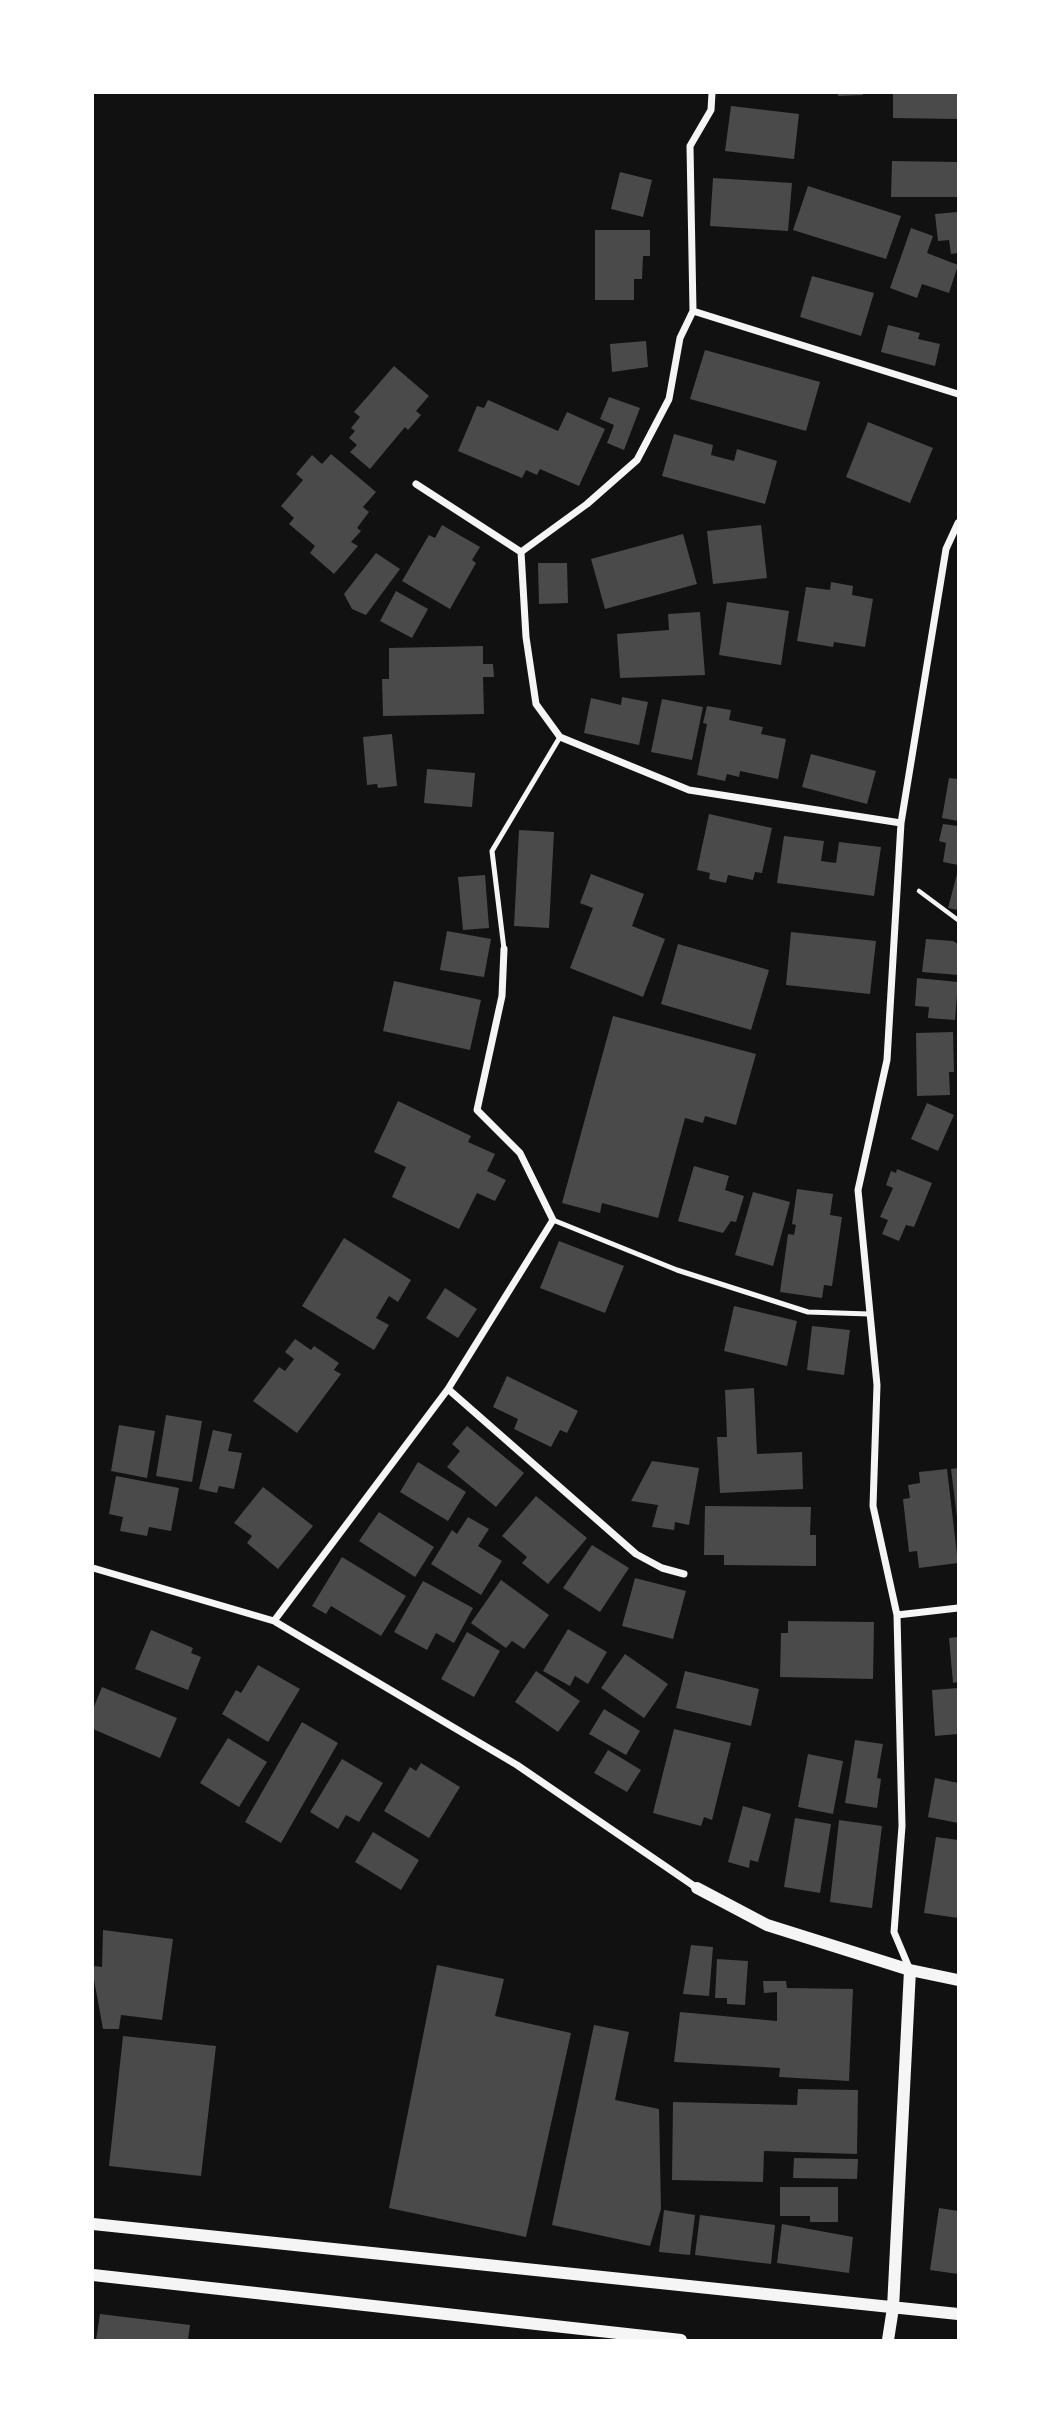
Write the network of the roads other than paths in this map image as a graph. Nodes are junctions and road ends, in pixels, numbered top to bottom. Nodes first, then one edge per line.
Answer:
1 (712, 93) edge
2 (693, 311) junction
3 (958, 394) edge
4 (416, 485) dead end
5 (958, 523) edge
6 (521, 552) junction
7 (560, 737) junction
8 (901, 823) junction
9 (504, 949) joint
10 (553, 1220) junction
11 (869, 1314) junction
12 (448, 1389) junction
13 (93, 1568) edge
14 (684, 1574) dead end
15 (958, 1608) edge
16 (897, 1615) junction
17 (274, 1621) junction
18 (696, 1888) joint
19 (910, 1970) junction
20 (958, 1980) edge
21 (93, 2224) edge
22 (93, 2275) edge
23 (893, 2308) junction
24 (958, 2314) edge
25 (681, 2340) edge
26 (888, 2340) edge

1 - 2 street
2 - 3 street
2 - 6 street
4 - 6 street
5 - 8 street
6 - 7 street
7 - 8 street
7 - 9 lane
8 - 11 street
9 - 10 street
10 - 11 lane
10 - 12 street
11 - 16 street
12 - 14 street
12 - 17 street
13 - 17 street
15 - 16 street
16 - 19 street
17 - 18 street
18 - 19 street
19 - 20 street
19 - 23 street
21 - 23 street
22 - 25 street
23 - 24 street
23 - 26 street

